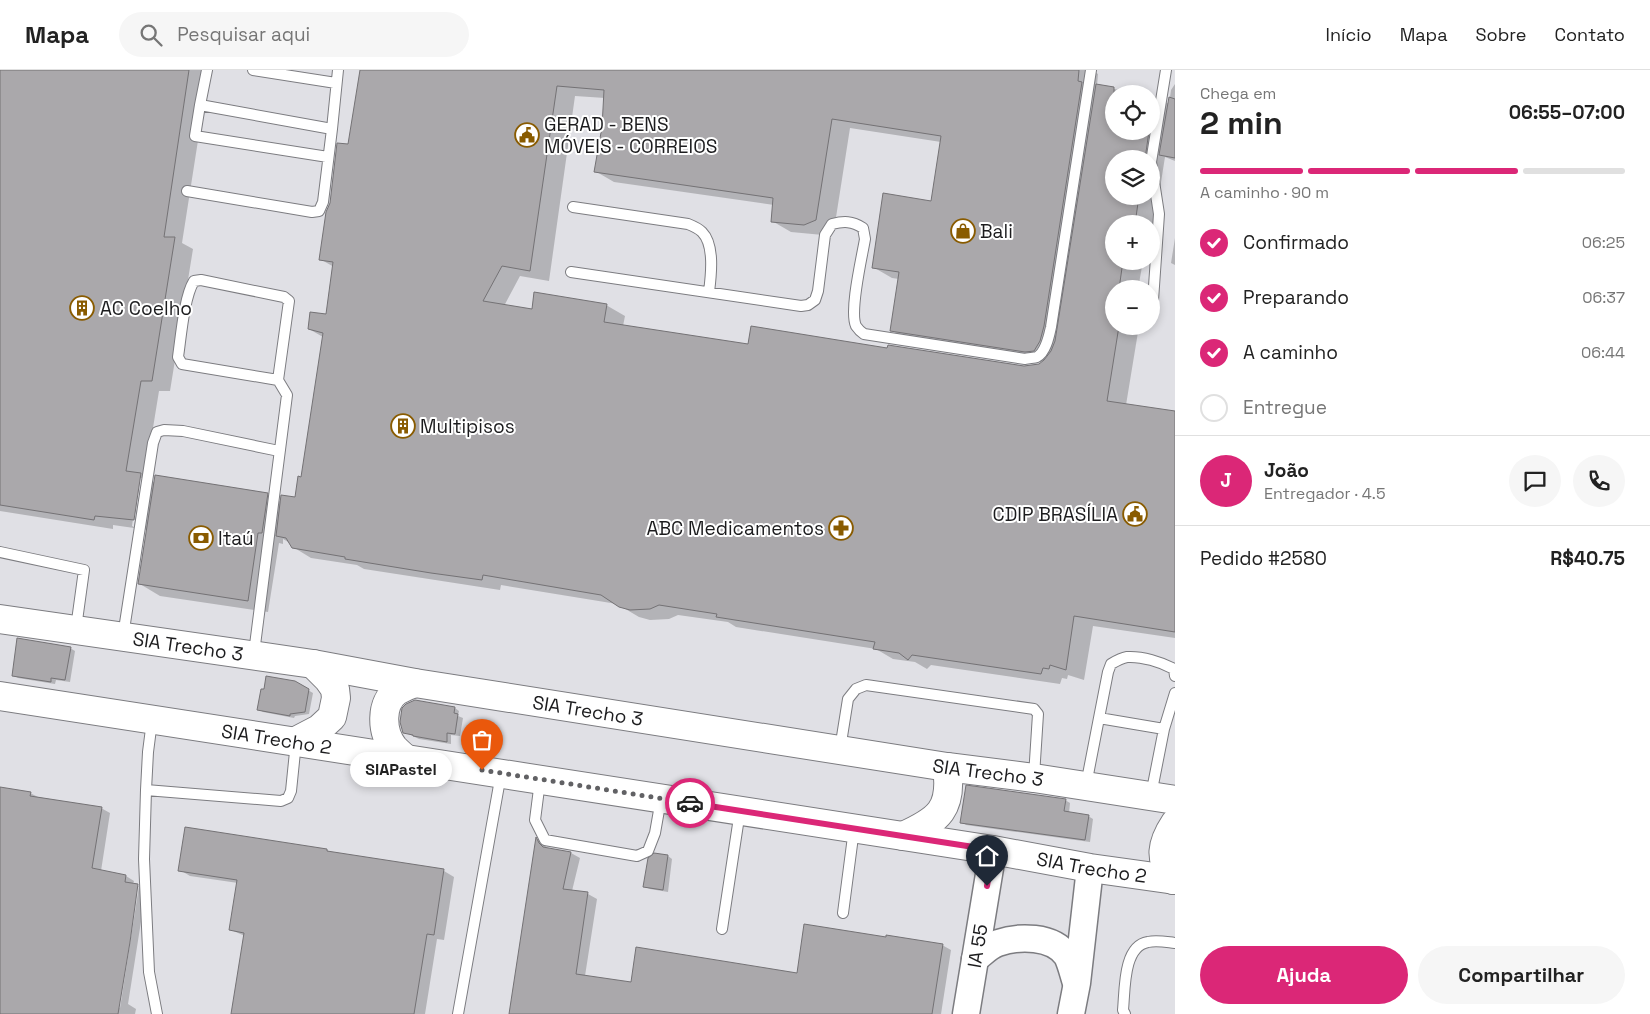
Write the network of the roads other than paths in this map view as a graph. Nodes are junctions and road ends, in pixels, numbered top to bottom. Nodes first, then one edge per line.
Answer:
1 (207, 70) edge
2 (253, 70) edge
3 (338, 70) edge
4 (1091, 70) edge
5 (1166, 70) edge
6 (336, 83) junction
7 (200, 105) junction
8 (332, 129) junction
9 (328, 157) junction
10 (187, 191) dead end
11 (573, 207) dead end
12 (571, 272) dead end
13 (1154, 280) edge
14 (709, 292) junction
15 (278, 380) junction
16 (279, 450) junction
17 (0, 552) edge
18 (0, 619) edge
19 (76, 630) junction
20 (123, 637) junction
21 (253, 656) junction
22 (313, 664) junction
23 (1175, 676) edge
24 (415, 682) junction
25 (1175, 693) edge
26 (0, 696) edge
27 (1099, 718) junction
28 (153, 719) junction
29 (1164, 729) junction
30 (296, 742) junction
31 (840, 750) junction
32 (405, 758) junction
33 (946, 767) junction
34 (501, 773) junction
35 (1034, 778) junction
36 (541, 779) junction
37 (1086, 786) junction
38 (146, 790) junction
39 (661, 798) junction
40 (1163, 798) edge
41 (740, 810) junction
42 (1175, 823) edge
43 (854, 828) junction
44 (903, 836) junction
45 (993, 850) junction
46 (1090, 868) junction
47 (1174, 880) edge
48 (843, 913) dead end
49 (722, 929) dead end
50 (1175, 942) edge
51 (975, 959) junction
52 (1077, 983) junction
53 (157, 1014) edge
54 (458, 1014) edge
55 (966, 1014) edge
56 (1071, 1014) edge
57 (1125, 1014) edge

1 - 7 lane
2 - 6 lane
3 - 6 lane
4 - 14 lane
5 - 13 lane
6 - 8 lane
7 - 8 lane
7 - 9 lane
8 - 9 lane
9 - 10 lane
11 - 14 lane
12 - 14 lane
15 - 15 lane
15 - 16 lane
16 - 20 lane
16 - 21 lane
17 - 19 lane
18 - 19 main road, SIA Trecho 3
19 - 20 main road, SIA Trecho 3
20 - 21 main road, SIA Trecho 3
21 - 22 main road, SIA Trecho 3
22 - 24 main road, SIA Trecho 3
22 - 30 main road
23 - 27 lane
24 - 31 main road, SIA Trecho 3
24 - 32 main road
25 - 29 lane
26 - 28 main road, SIA Trecho 2
27 - 29 lane
27 - 37 lane
28 - 30 main road, SIA Trecho 2
28 - 38 lane
29 - 40 lane
30 - 32 main road, SIA Trecho 2
30 - 38 lane
31 - 33 main road, SIA Trecho 3
31 - 35 lane
32 - 34 main road, SIA Trecho 2
33 - 35 main road, SIA Trecho 3
33 - 44 main road
34 - 36 main road, SIA Trecho 2
34 - 54 lane
35 - 37 main road, SIA Trecho 3
36 - 39 main road, SIA Trecho 2
36 - 39 lane
37 - 40 main road, SIA Trecho 3
38 - 53 lane
39 - 41 main road, SIA Trecho 2
41 - 43 main road, SIA Trecho 2
41 - 49 lane
42 - 47 main road
43 - 44 main road, SIA Trecho 2
43 - 48 lane
44 - 45 main road, SIA Trecho 2
45 - 46 main road, SIA Trecho 2
45 - 51 street, IA 55
46 - 47 main road, SIA Trecho 2
46 - 52 street
50 - 57 lane
51 - 52 street
51 - 55 street, IA 55
52 - 56 street

